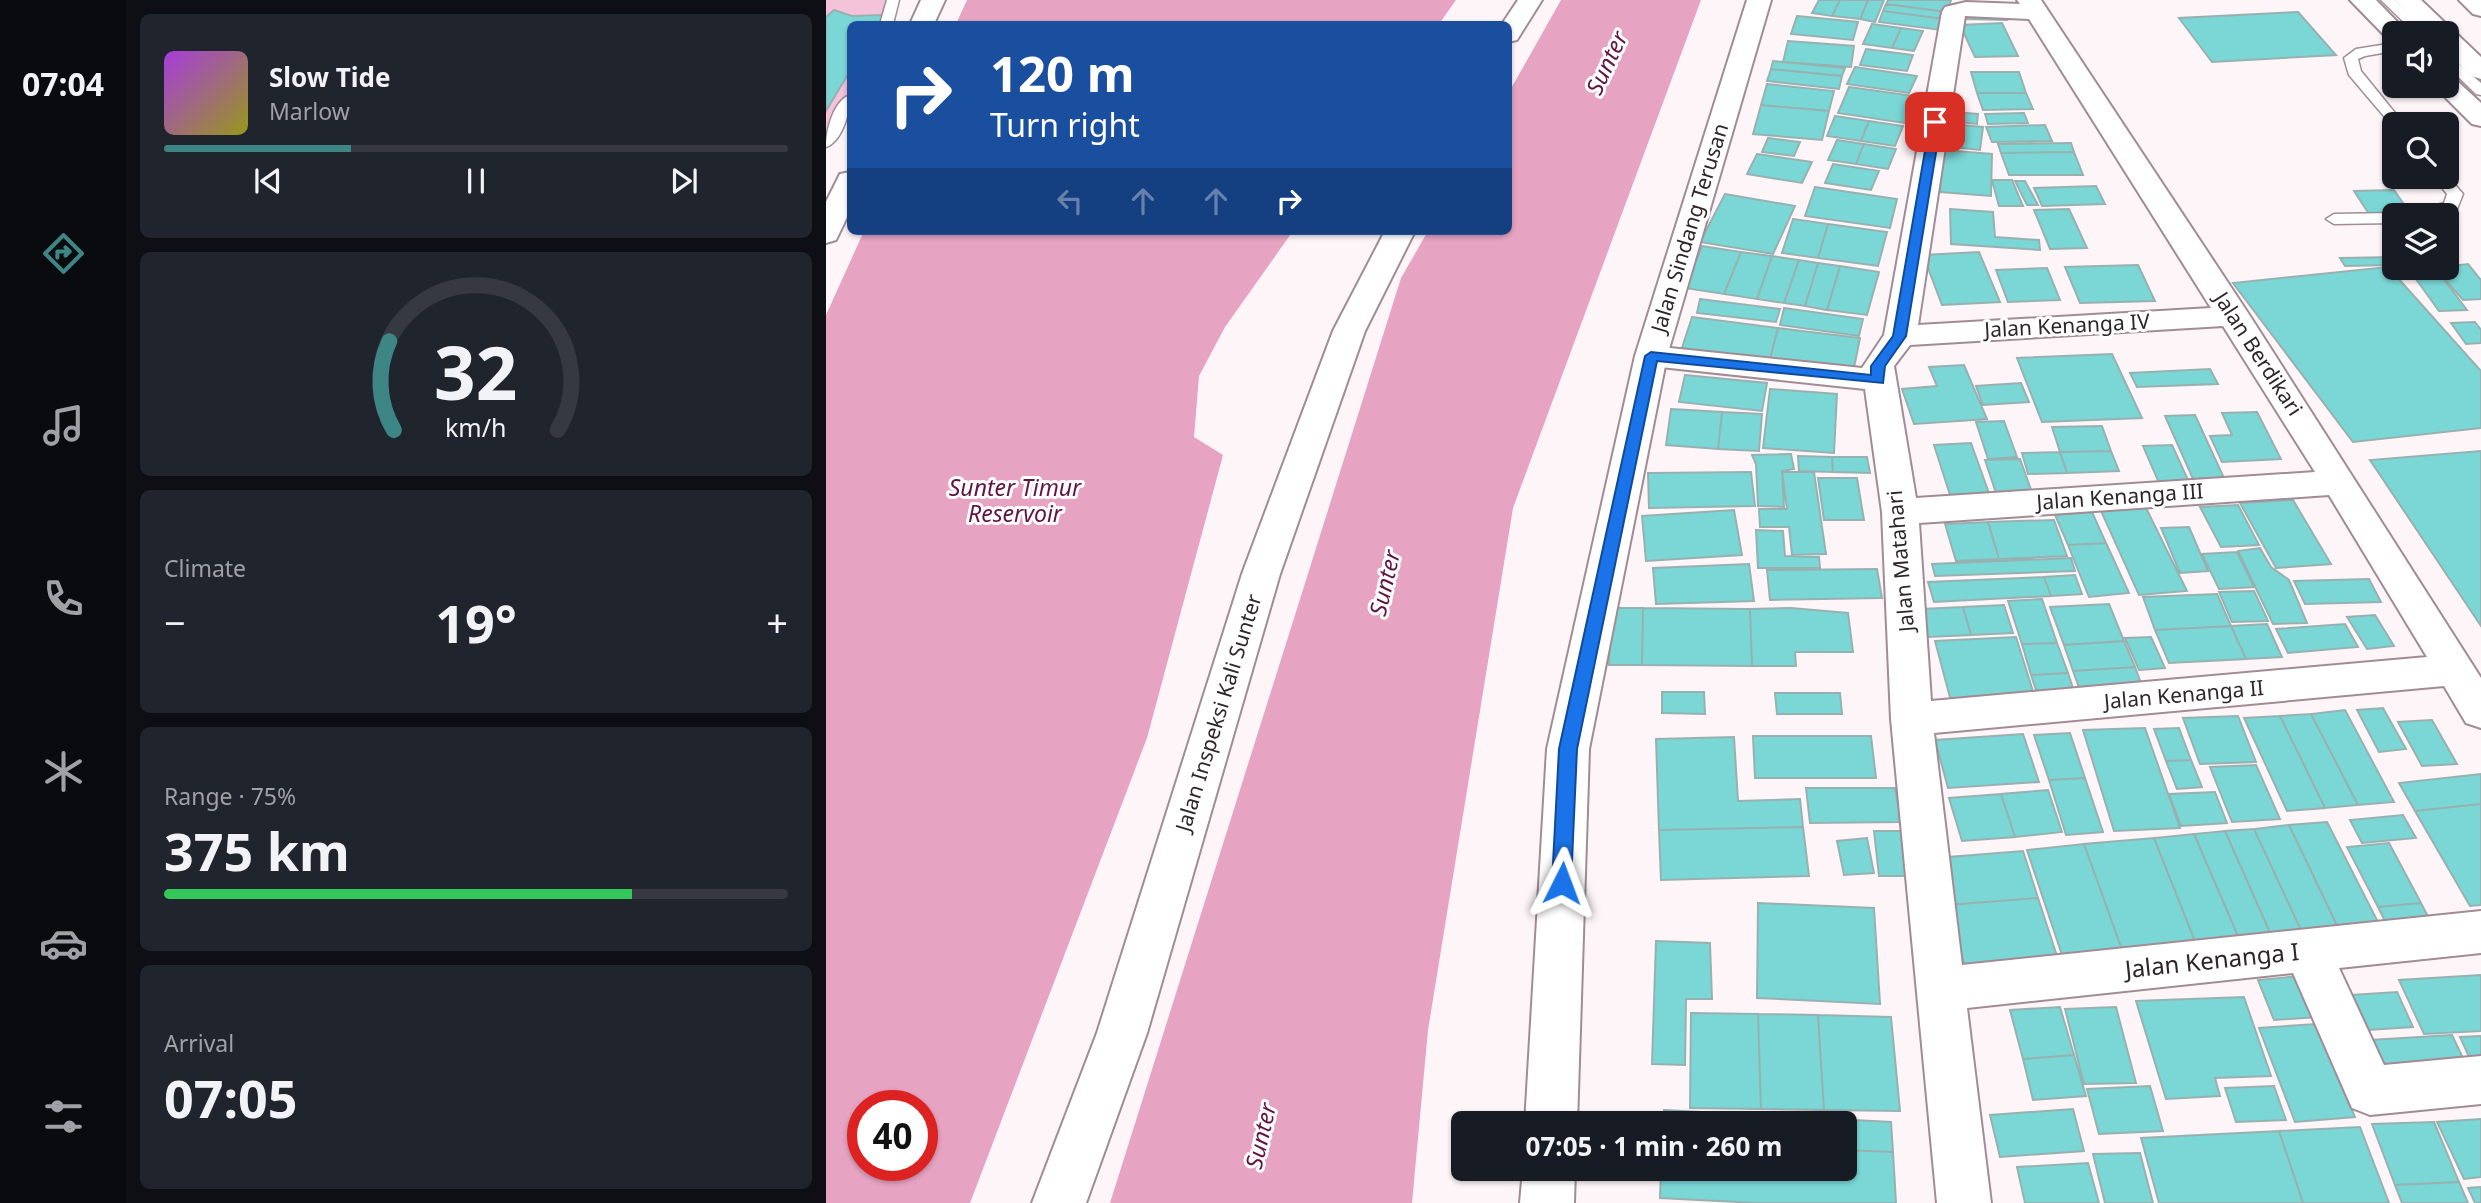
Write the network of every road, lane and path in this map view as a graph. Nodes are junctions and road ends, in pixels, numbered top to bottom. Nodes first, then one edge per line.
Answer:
1 (893, 0) edge
2 (933, 0) edge
3 (1530, 0) edge
4 (1759, 0) edge
5 (2362, 0) edge
6 (2387, 0) edge
7 (2407, 0) edge
8 (2471, 0) edge
9 (2032, 6) edge
10 (2481, 9) edge
11 (888, 21) edge
12 (923, 21) edge
13 (2384, 21) edge
14 (2409, 21) edge
15 (2429, 21) edge
16 (1512, 29) edge
17 (2382, 49) edge
18 (2459, 50) edge
19 (2459, 70) edge
20 (2481, 71) edge
21 (2481, 91) edge
22 (2459, 97) edge
23 (847, 104) edge
24 (2387, 112) edge
25 (2481, 118) edge
26 (826, 143) edge
27 (847, 187) edge
28 (2382, 218) edge
29 (2334, 219) dead end
30 (826, 234) edge
31 (1397, 235) edge
32 (2234, 316) junction
33 (1900, 336) junction
34 (1651, 356) junction
35 (1878, 380) junction
36 (2339, 482) junction
37 (1900, 512) junction
38 (2455, 670) junction
39 (2481, 712) edge
40 (1912, 719) junction
41 (2481, 932) edge
42 (2306, 951) junction
43 (1942, 989) junction
44 (2481, 1080) edge
45 (1552, 1111) edge
46 (1548, 1181) edge
47 (1059, 1203) edge
48 (1547, 1203) edge
49 (1964, 1203) edge

1 - 11 lane
2 - 12 main road
3 - 16 main road
4 - 34 main road, Jalan Sindang Terusan
5 - 13 main road
6 - 14 lane
7 - 15 main road
8 - 10 main road
9 - 32 main road, Jalan Berdikari
9 - 33 main road
17 - 24 lane
18 - 20 main road
19 - 21 lane
22 - 25 main road
23 - 26 lane
27 - 30 main road
28 - 29 lane
31 - 47 main road, Jalan Inspeksi Kali Sunter
32 - 33 main road, Jalan Kenanga IV
32 - 36 main road, Jalan Berdikari
33 - 35 main road
34 - 35 main road
34 - 45 main road, Jalan Sindang Terusan
35 - 37 main road, Jalan Matahari
36 - 37 main road, Jalan Kenanga III
36 - 38 main road, Jalan Berdikari
37 - 40 main road, Jalan Matahari
38 - 39 main road, Jalan Berdikari
38 - 40 main road, Jalan Kenanga II
40 - 43 main road, Jalan Matahari
41 - 42 main road, Jalan Kenanga I
42 - 43 main road, Jalan Kenanga I
42 - 44 main road
43 - 49 main road, Jalan Matahari
46 - 48 main road

